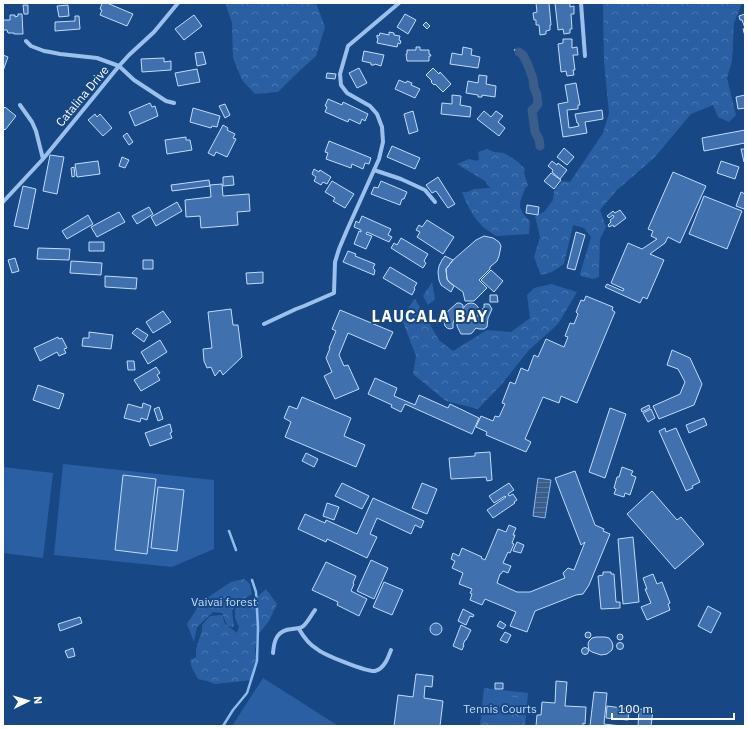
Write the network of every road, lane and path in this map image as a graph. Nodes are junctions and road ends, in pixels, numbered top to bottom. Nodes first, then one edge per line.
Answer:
1 (178, 3) edge
2 (399, 3) edge
3 (581, 3) edge
4 (26, 41) dead end
5 (585, 56) dead end
6 (119, 66) junction
7 (174, 104) dead end
8 (20, 105) dead end
9 (43, 159) junction
10 (374, 170) junction
11 (3, 202) edge
12 (435, 202) dead end
13 (264, 324) dead end
14 (315, 610) dead end
15 (299, 628) junction
16 (391, 650) dead end
17 (274, 653) dead end

1 - 6 street, Catalina Drive
2 - 10 street
3 - 5 street
4 - 6 street
6 - 7 street
6 - 9 street, Catalina Drive
8 - 9 street
9 - 11 street, Catalina Drive
10 - 12 street
10 - 13 street
14 - 15 street
15 - 16 street
15 - 17 street

